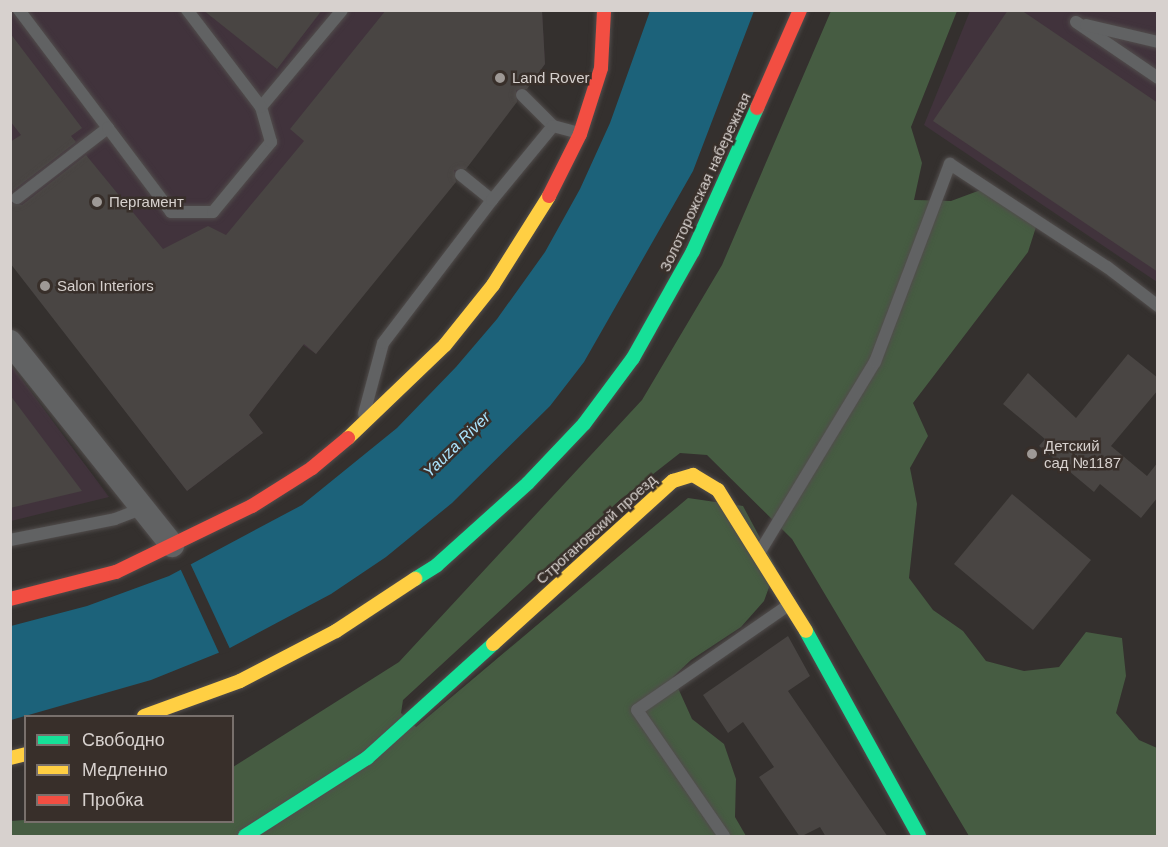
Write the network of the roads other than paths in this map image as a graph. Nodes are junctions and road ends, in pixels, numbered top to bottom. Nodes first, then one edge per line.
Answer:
1 (19, 10) edge
2 (187, 10) edge
3 (342, 10) edge
4 (604, 10) edge
5 (800, 10) edge
6 (1158, 42) edge
7 (1158, 78) edge
8 (522, 95) dead end
9 (261, 107) junction
10 (554, 126) junction
11 (108, 128) junction
12 (580, 134) junction
13 (461, 175) dead end
14 (17, 198) dead end
15 (492, 200) junction
16 (1158, 306) edge
17 (10, 342) edge
18 (360, 430) junction
19 (144, 508) junction
20 (10, 540) edge
21 (172, 545) junction
22 (759, 553) junction
23 (10, 599) edge
24 (791, 603) junction
25 (149, 715) edge
26 (245, 837) edge
27 (724, 837) edge
28 (919, 837) edge

1 - 11 lane
2 - 9 lane
3 - 9 lane
4 - 12 main road
5 - 25 main road, Золоторожская набережная
6 - 7 lane
8 - 10 lane
9 - 11 lane
10 - 12 lane
10 - 15 lane
11 - 14 lane
12 - 18 main road
13 - 15 lane
15 - 18 lane
16 - 22 lane
17 - 19 street
18 - 21 main road
19 - 20 lane
19 - 21 street
21 - 23 main road
22 - 24 main road, Строгановский проезд
22 - 26 main road, Строгановский проезд
24 - 27 lane
24 - 28 main road, Строгановский проезд

